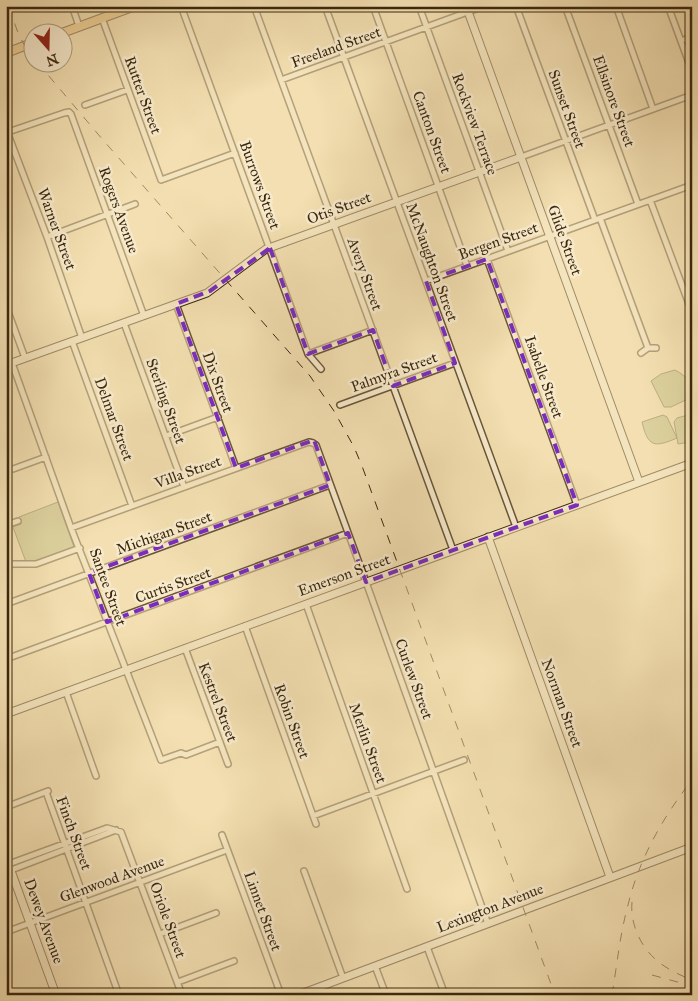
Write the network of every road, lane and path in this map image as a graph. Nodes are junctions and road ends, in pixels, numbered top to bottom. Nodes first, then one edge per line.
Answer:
1 (72, 6) edge
2 (135, 6) edge
3 (181, 6) edge
4 (254, 6) edge
5 (325, 6) edge
6 (373, 6) edge
7 (419, 6) edge
8 (484, 6) edge
9 (516, 6) edge
10 (565, 6) edge
11 (616, 6) edge
12 (668, 6) edge
13 (467, 9) edge
14 (102, 18) junction
15 (79, 26) junction
16 (426, 27) junction
17 (72, 28) edge
18 (692, 37) edge
19 (681, 41) junction
20 (386, 42) junction
21 (22, 47) edge
22 (6, 53) edge
23 (344, 57) junction
24 (692, 71) edge
25 (280, 80) junction
26 (128, 90) junction
27 (692, 95) edge
28 (86, 105) dead end
29 (653, 109) junction
30 (609, 125) junction
31 (7, 130) edge
32 (566, 140) junction
33 (235, 153) junction
34 (521, 157) junction
35 (479, 172) junction
36 (692, 184) edge
37 (438, 187) junction
38 (650, 200) junction
39 (397, 202) junction
40 (135, 204) dead end
41 (638, 204) junction
42 (106, 214) junction
43 (598, 219) junction
44 (333, 225) junction
45 (47, 236) junction
46 (549, 236) junction
47 (270, 248) junction
48 (508, 251) junction
49 (487, 259) junction
50 (467, 266) junction
51 (426, 281) junction
52 (176, 304) junction
53 (6, 306) edge
54 (692, 312) edge
55 (144, 316) junction
56 (124, 323) junction
57 (372, 330) junction
58 (82, 338) junction
59 (72, 341) junction
60 (648, 348) junction
61 (656, 348) dead end
62 (641, 353) dead end
63 (308, 354) junction
64 (26, 358) junction
65 (455, 363) junction
66 (9, 364) edge
67 (321, 369) dead end
68 (393, 386) junction
69 (340, 405) dead end
70 (218, 417) junction
71 (166, 436) junction
72 (314, 442) joint
73 (46, 457) junction
74 (692, 463) edge
75 (236, 468) junction
76 (13, 469) dead end
77 (639, 482) junction
78 (330, 485) junction
79 (184, 487) junction
80 (577, 505) junction
81 (132, 506) junction
82 (18, 521) dead end
83 (6, 525) edge
84 (516, 527) junction
85 (72, 528) junction
86 (348, 533) junction
87 (488, 537) junction
88 (80, 548) junction
89 (453, 550) junction
90 (6, 564) edge
91 (89, 573) junction
92 (366, 582) junction
93 (6, 604) edge
94 (306, 604) junction
95 (107, 622) junction
96 (245, 626) junction
97 (185, 648) junction
98 (6, 659) edge
99 (126, 670) junction
100 (66, 692) junction
101 (6, 714) edge
102 (220, 742) junction
103 (464, 760) dead end
104 (228, 764) dead end
105 (434, 771) junction
106 (96, 776) dead end
107 (373, 794) junction
108 (6, 807) edge
109 (313, 816) junction
110 (316, 824) dead end
111 (222, 835) dead end
112 (65, 846) junction
113 (692, 847) edge
114 (227, 850) junction
115 (6, 857) edge
116 (8, 868) edge
117 (304, 871) dead end
118 (610, 877) junction
119 (141, 882) junction
120 (407, 890) dead end
121 (86, 902) junction
122 (216, 913) dead end
123 (30, 923) junction
124 (488, 924) junction
125 (6, 932) edge
126 (160, 934) junction
127 (427, 947) junction
128 (234, 961) dead end
129 (375, 966) junction
130 (343, 978) junction
131 (178, 982) junction
132 (317, 991) edge
133 (56, 995) edge
134 (120, 995) edge
135 (182, 995) edge
136 (281, 995) edge
137 (298, 995) edge
138 (386, 995) edge
139 (445, 995) edge

1 - 15 street
2 - 14 main road
3 - 33 street, Burrows Street
4 - 25 street, Avery Street
5 - 23 street, McNaughton Street
6 - 20 street, Canton Street
7 - 16 street, Rockview Terrace
8 - 13 street, Freeland Street
9 - 32 street, Sunset Street
10 - 30 street, Ellsinore Street
11 - 29 street
12 - 19 street
13 - 16 street, Freeland Street
13 - 34 street, Glide Street
14 - 15 main road
14 - 26 street, Rutter Street
15 - 17 main road
16 - 20 street, Freeland Street
16 - 35 street, Rockview Terrace
18 - 19 street
19 - 24 street
20 - 23 street, Freeland Street
20 - 37 street, Canton Street
21 - 22 main road
23 - 25 street, Freeland Street
23 - 39 street, McNaughton Street
25 - 44 street, Avery Street
26 - 28 street
26 - 33 street, Rutter Street
27 - 29 street, Otis Street
29 - 30 street, Otis Street
30 - 32 street, Otis Street
30 - 41 street, Ellsinore Street
31 - 42 street, Rogers Avenue
31 - 45 street, Warner Street
32 - 34 street, Otis Street
32 - 43 street, Sunset Street
33 - 47 street, Burrows Street
34 - 35 street, Otis Street
34 - 46 street, Glide Street
35 - 37 street, Otis Street
35 - 48 street, Rockview Terrace
36 - 38 street, Bergen Street
37 - 39 street, Otis Street
37 - 50 street, Canton Street
38 - 41 street, Bergen Street
38 - 54 street
39 - 44 street, Otis Street
39 - 51 street, McNaughton Street
40 - 42 street
41 - 43 street, Bergen Street
42 - 45 street
42 - 55 street, Rogers Avenue
43 - 46 street, Bergen Street
43 - 60 street, Sunset Street
44 - 47 street, Otis Street
44 - 57 street, Avery Street
45 - 58 street, Warner Street
46 - 48 street, Bergen Street
46 - 77 street, Glide Street
47 - 52 street, Otis Street
47 - 63 street, Burrows Street
48 - 49 street, Bergen Street
49 - 50 street, Bergen Street
49 - 80 street, Isabelle Street
50 - 51 street, Bergen Street
51 - 65 street, McNaughton Street
52 - 55 street, Otis Street
52 - 70 street, Dix Street
53 - 64 street
55 - 56 street, Otis Street
56 - 58 street, Otis Street
56 - 71 street, Sterling Street
57 - 63 street
57 - 68 street, Avery Street
58 - 59 street, Otis Street
59 - 64 street, Otis Street
59 - 81 street, Delmar Street
60 - 61 street
60 - 62 street
63 - 67 street, Burrows Street
64 - 66 street, Otis Street
65 - 68 street, Palmyra Street
65 - 84 street, McNaughton Street
66 - 73 street, Santee Street
68 - 69 street, Palmyra Street
68 - 89 street, Avery Street
70 - 71 street
70 - 75 street, Dix Street
71 - 79 street, Sterling Street
72 - 75 street, Villa Street
72 - 78 street, Curlew Street
73 - 76 street
73 - 85 street, Santee Street
74 - 77 street, Emerson Street
75 - 79 street, Villa Street
77 - 80 street, Emerson Street
78 - 86 street, Curlew Street
78 - 91 street, Michigan Street
79 - 81 street, Villa Street
80 - 84 street, Emerson Street
81 - 85 street, Villa Street
82 - 83 street
84 - 87 street, Emerson Street
85 - 88 street, Santee Street
86 - 92 street, Curlew Street
86 - 95 street, Curtis Street
87 - 89 street, Emerson Street
87 - 118 street, Norman Street
88 - 90 street
88 - 91 street, Santee Street
89 - 92 street, Emerson Street
91 - 93 street, Michigan Street
91 - 95 street, Santee Street
92 - 94 street, Emerson Street
92 - 105 street, Curlew Street
94 - 96 street, Emerson Street
94 - 107 street, Merlin Street
95 - 98 street, Curtis Street
95 - 99 street, Santee Street
96 - 97 street, Emerson Street
96 - 109 street, Robin Street
97 - 99 street, Emerson Street
97 - 102 street, Kestrel Street
99 - 100 street, Emerson Street
99 - 102 street, Santee Street
100 - 101 street, Emerson Street
100 - 106 street
102 - 104 street, Kestrel Street
103 - 105 street
105 - 107 street
105 - 124 street, Curlew Street
107 - 109 street
107 - 120 street, Merlin Street
108 - 112 street, Finch Street
109 - 110 street, Robin Street
111 - 114 street, Linnet Street
112 - 116 street
112 - 119 street, Oriole Street
112 - 121 street, Finch Street
113 - 118 street, Lexington Avenue
114 - 119 street, Glenwood Avenue
114 - 136 street, Linnet Street
115 - 116 street, Dewey Avenue
116 - 123 street, Dewey Avenue
117 - 130 street
118 - 124 street, Lexington Avenue
119 - 121 street, Glenwood Avenue
119 - 126 street, Oriole Street
121 - 123 street, Glenwood Avenue
121 - 134 street, Finch Street
122 - 126 street
123 - 125 street, Glenwood Avenue
123 - 133 street, Dewey Avenue
124 - 127 street, Lexington Avenue
126 - 131 street, Oriole Street
127 - 129 street, Lexington Avenue
127 - 139 street
128 - 131 street
129 - 130 street, Lexington Avenue
129 - 138 street
130 - 132 street, Lexington Avenue
131 - 135 street, Oriole Street
132 - 137 street, Lexington Avenue

